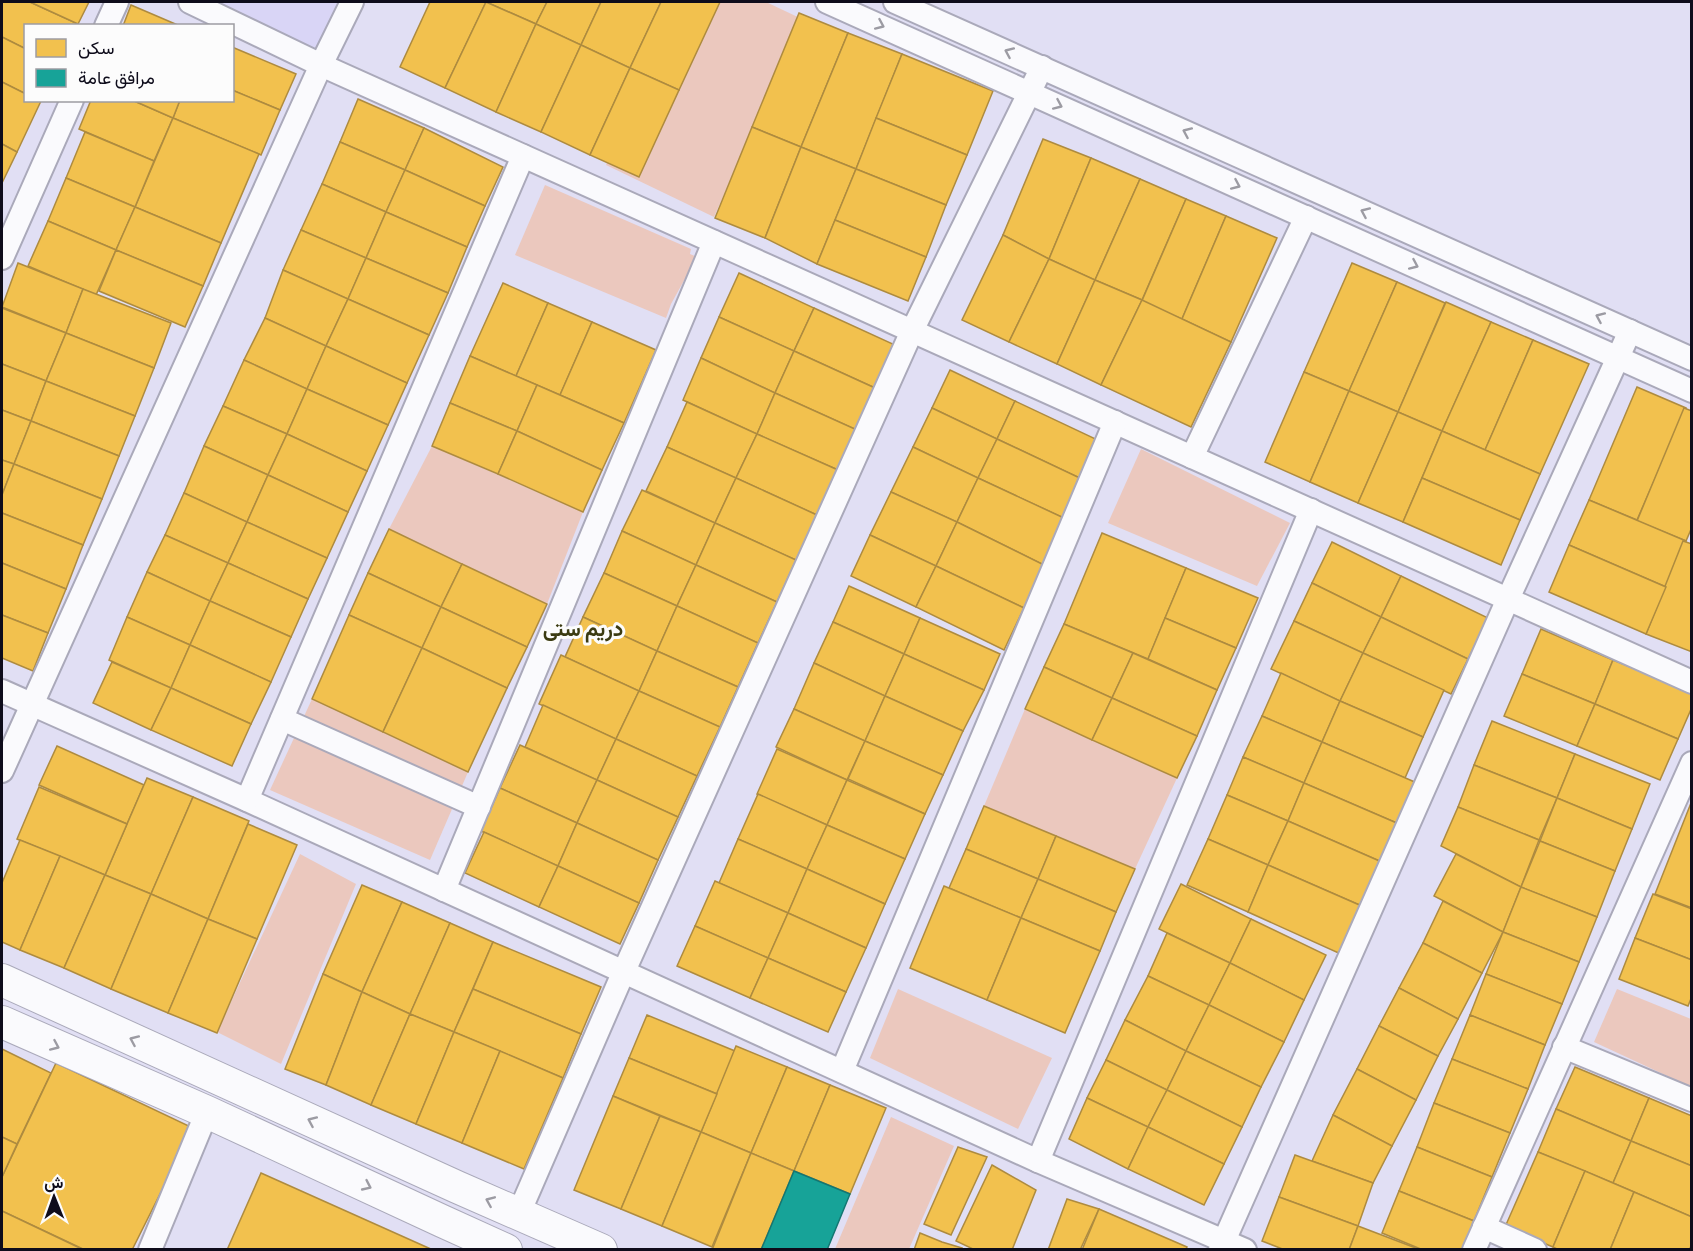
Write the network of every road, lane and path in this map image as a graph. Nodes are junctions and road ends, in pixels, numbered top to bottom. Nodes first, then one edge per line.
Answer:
1 (117, 2) edge
2 (190, 2) edge
3 (352, 2) edge
4 (827, 2) edge
5 (895, 2) edge
6 (107, 24) edge
7 (321, 65) junction
8 (1041, 67) junction
9 (1029, 92) junction
10 (71, 102) edge
11 (523, 156) junction
12 (1306, 217) junction
13 (714, 242) junction
14 (2, 258) edge
15 (912, 331) junction
16 (1630, 331) junction
17 (1618, 357) junction
18 (1692, 359) edge
19 (1692, 391) edge
20 (1115, 422) junction
21 (1192, 457) junction
22 (1311, 510) junction
23 (1508, 599) junction
24 (1692, 682) edge
25 (2, 692) edge
26 (32, 706) junction
27 (282, 719) junction
28 (1692, 763) edge
29 (2, 771) edge
30 (248, 800) junction
31 (479, 807) junction
32 (444, 890) junction
33 (624, 971) junction
34 (2, 980) edge
35 (2, 1022) edge
36 (1564, 1047) junction
37 (842, 1071) junction
38 (1692, 1100) edge
39 (207, 1112) junction
40 (1038, 1161) junction
41 (458, 1187) junction
42 (519, 1213) junction
43 (442, 1221) junction
44 (1484, 1227) junction
45 (567, 1243) edge
46 (1230, 1246) edge
47 (503, 1249) edge
48 (150, 1250) edge
49 (601, 1250) edge
50 (1474, 1250) edge
51 (1535, 1250) edge

1 - 6 street
2 - 7 street
3 - 7 street
4 -> 9 street
8 -> 5 street
7 - 11 street
7 - 26 street
8 - 9 street
16 -> 8 street
9 -> 12 street
9 - 15 street
10 - 14 street
11 - 13 street
11 - 27 street
12 -> 17 street
12 - 21 street
13 - 15 street
13 - 31 street
15 - 20 street
15 - 33 street
16 - 17 street
16 - 18 street
17 - 19 street
17 - 23 street
20 - 21 street
20 - 37 street
21 - 22 street
22 - 23 street
22 - 40 street
23 - 24 street
23 - 46 street
25 - 26 street
26 - 29 street
26 - 30 street
27 - 30 street
27 - 31 street
28 - 36 street
30 - 32 street
31 - 32 street
32 - 33 street
33 - 37 street
33 - 42 street
41 -> 34 street
35 -> 39 street
36 - 38 street
36 - 44 street
37 - 40 street
39 -> 43 street
39 - 48 street
40 - 46 street
42 -> 41 street
41 - 43 street
42 - 45 street
43 - 47 street
44 - 50 street
44 - 51 street
45 - 49 street

